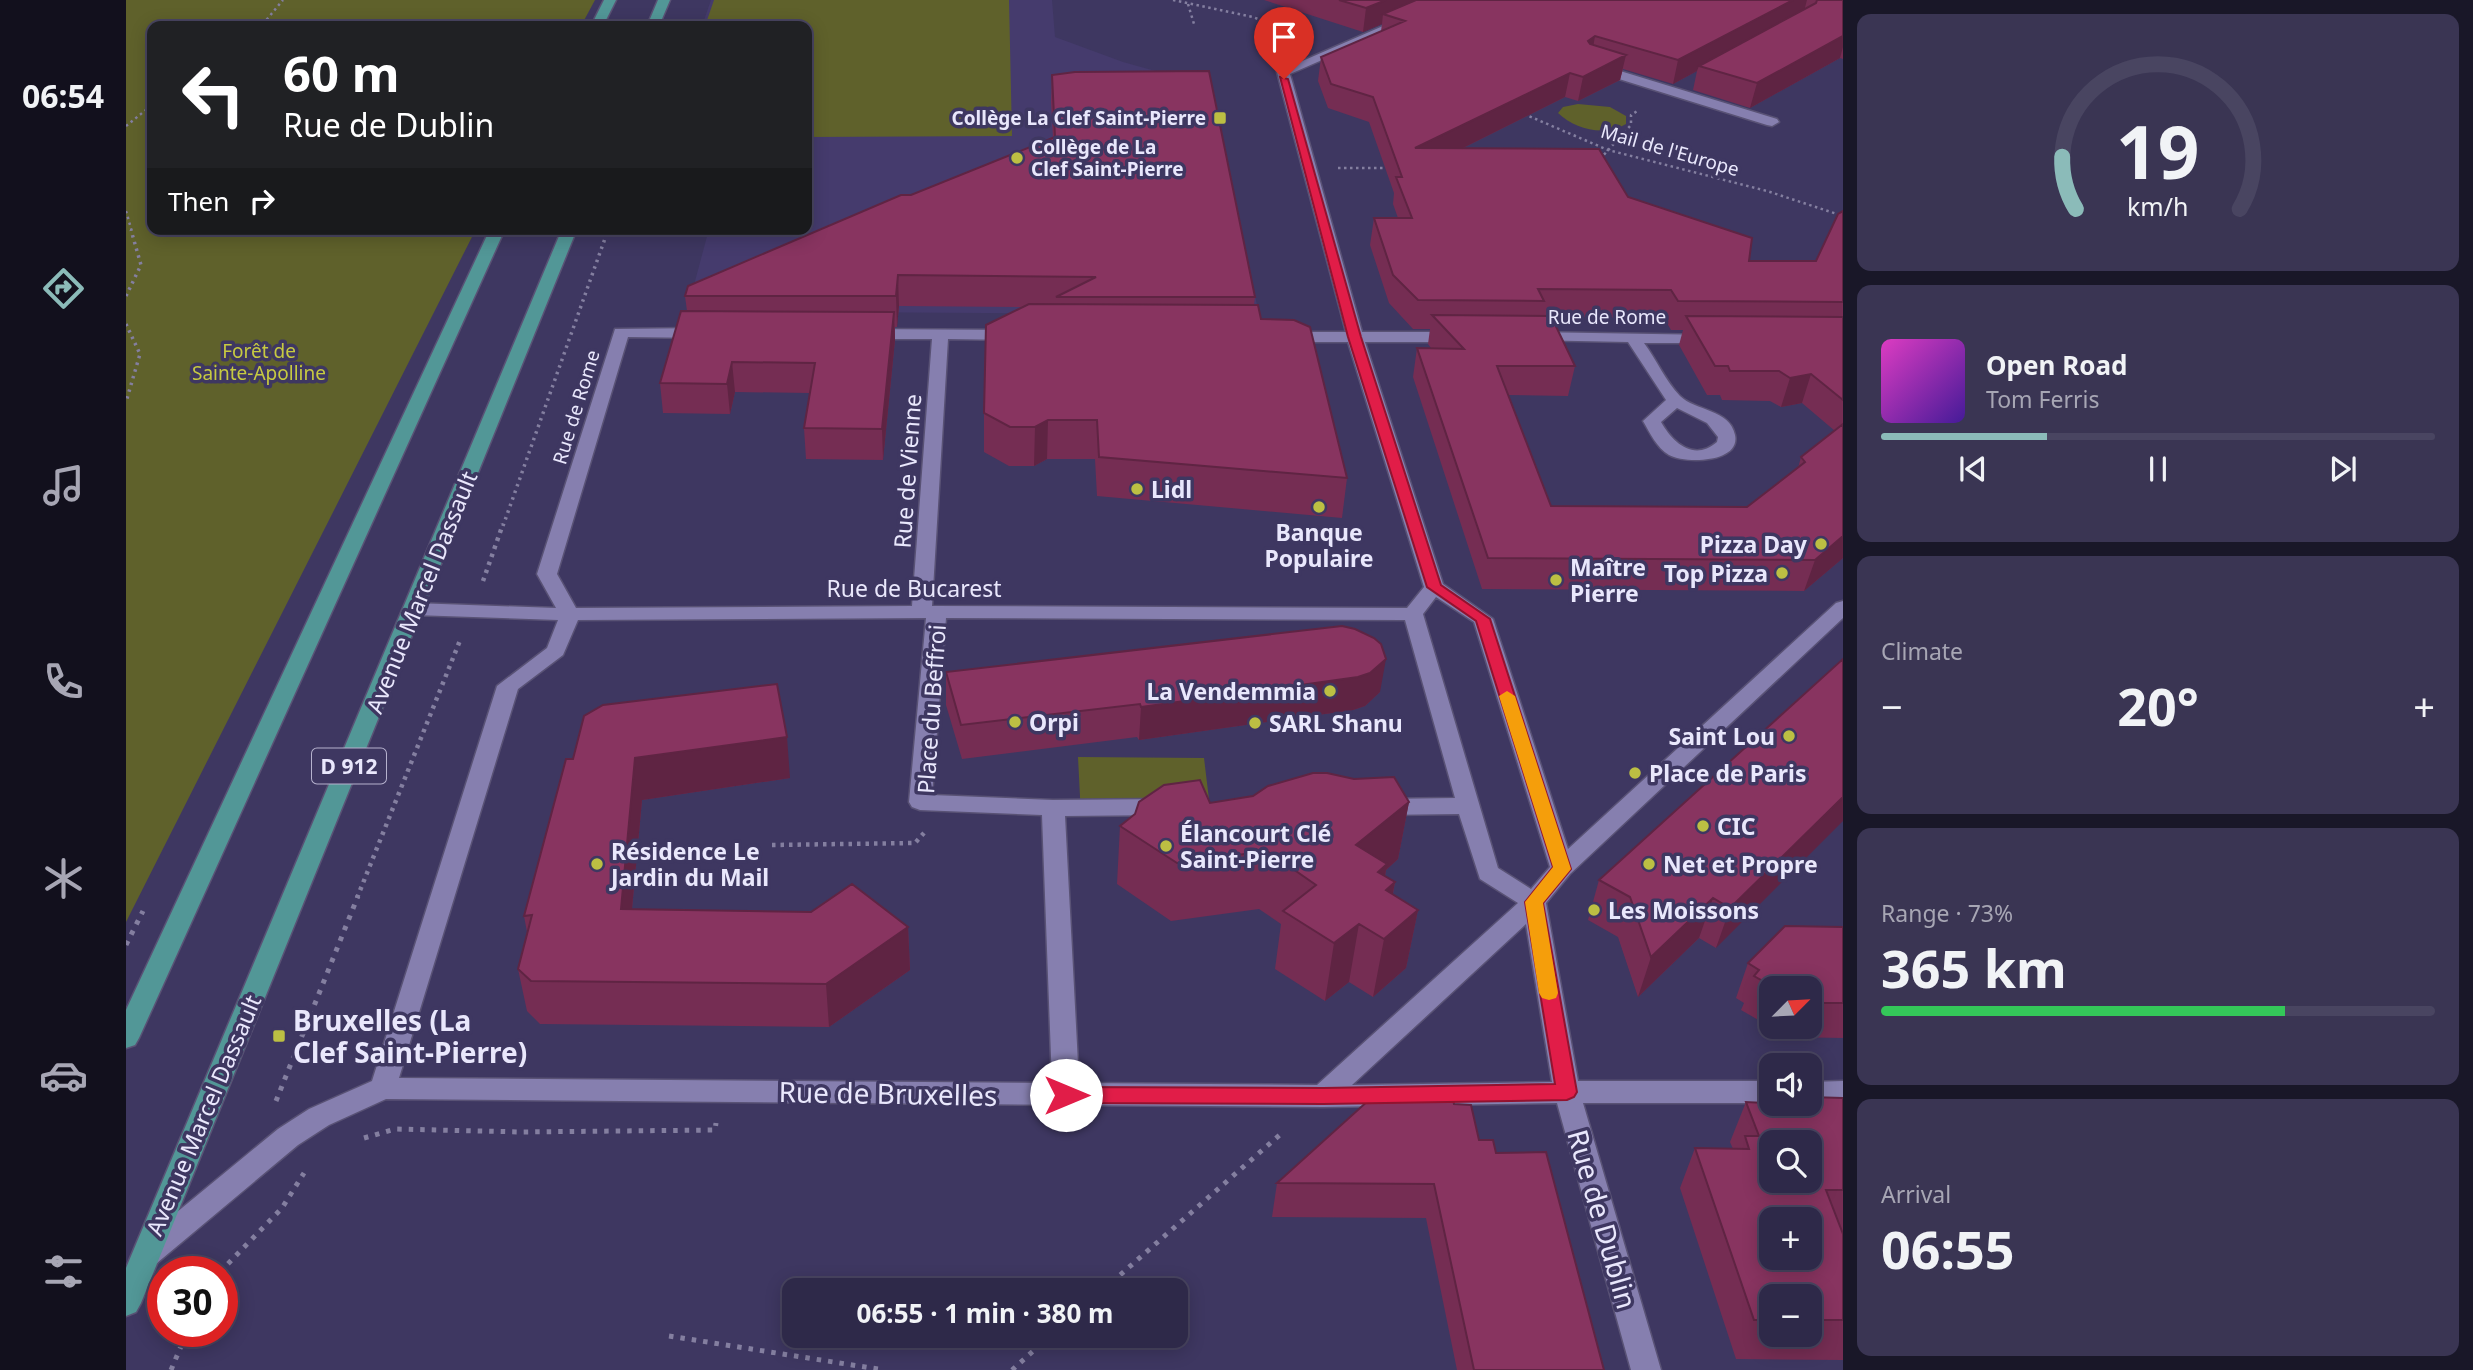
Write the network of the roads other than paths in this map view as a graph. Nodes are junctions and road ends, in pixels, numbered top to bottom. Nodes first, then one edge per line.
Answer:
1 (610, 0) edge
2 (664, 0) edge
3 (1453, 0) edge
4 (600, 21) edge
5 (655, 21) edge
6 (1592, 66) edge
7 (1772, 122) dead end
8 (495, 235) edge
9 (568, 235) edge
10 (718, 333) edge
11 (857, 334) edge
12 (940, 334) junction
13 (1035, 335) edge
14 (1265, 337) edge
15 (1354, 337) junction
16 (1479, 337) edge
17 (1521, 338) edge
18 (1633, 338) junction
19 (1725, 338) edge
20 (1675, 401) dead end
21 (1434, 587) junction
22 (415, 609) junction
23 (929, 612) junction
24 (570, 614) junction
25 (1413, 614) junction
26 (1839, 614) edge
27 (1469, 806) junction
28 (1192, 807) edge
29 (1359, 807) edge
30 (1054, 808) junction
31 (1562, 869) junction
32 (1534, 902) junction
33 (126, 1038) edge
34 (383, 1088) junction
35 (1567, 1092) junction
36 (1759, 1092) edge
37 (1822, 1092) edge
38 (1843, 1092) edge
39 (1066, 1095) junction
40 (1323, 1096) junction
41 (143, 1258) junction
42 (126, 1303) edge
43 (1646, 1370) edge

1 - 4 main road
2 - 5 main road
3 - 15 street
6 - 7 street
8 - 33 main road
9 - 22 main road, Avenue Marcel Dassault / D 912
10 - 24 street, Rue de Rome
11 - 12 street
12 - 13 street
12 - 23 street, Rue de Vienne
14 - 15 street
15 - 16 street
15 - 21 street
17 - 18 street, Rue de Rome
18 - 19 street, Rue de Rome
18 - 20 street
21 - 25 street
21 - 31 street
22 - 24 street, Rue de Bucarest
22 - 41 main road, Avenue Marcel Dassault / D 912
23 - 24 street, Rue de Bucarest
23 - 25 street, Rue de Bucarest
23 - 30 street, Place du Beffroi
24 - 34 street
25 - 27 street
26 - 31 street
27 - 29 street
27 - 32 street
28 - 30 street, Place du Beffroi
30 - 39 street
31 - 32 street
32 - 35 street, Rue de Dublin
32 - 40 street
34 - 39 street, Rue de Bruxelles
34 - 41 street, Rue de Bruxelles
35 - 36 street, Rue de Bruxelles
35 - 40 street, Rue de Bruxelles
35 - 43 street, Rue de Dublin
37 - 38 street
39 - 40 street, Rue de Bruxelles
41 - 42 main road, Avenue Marcel Dassault / D 912

